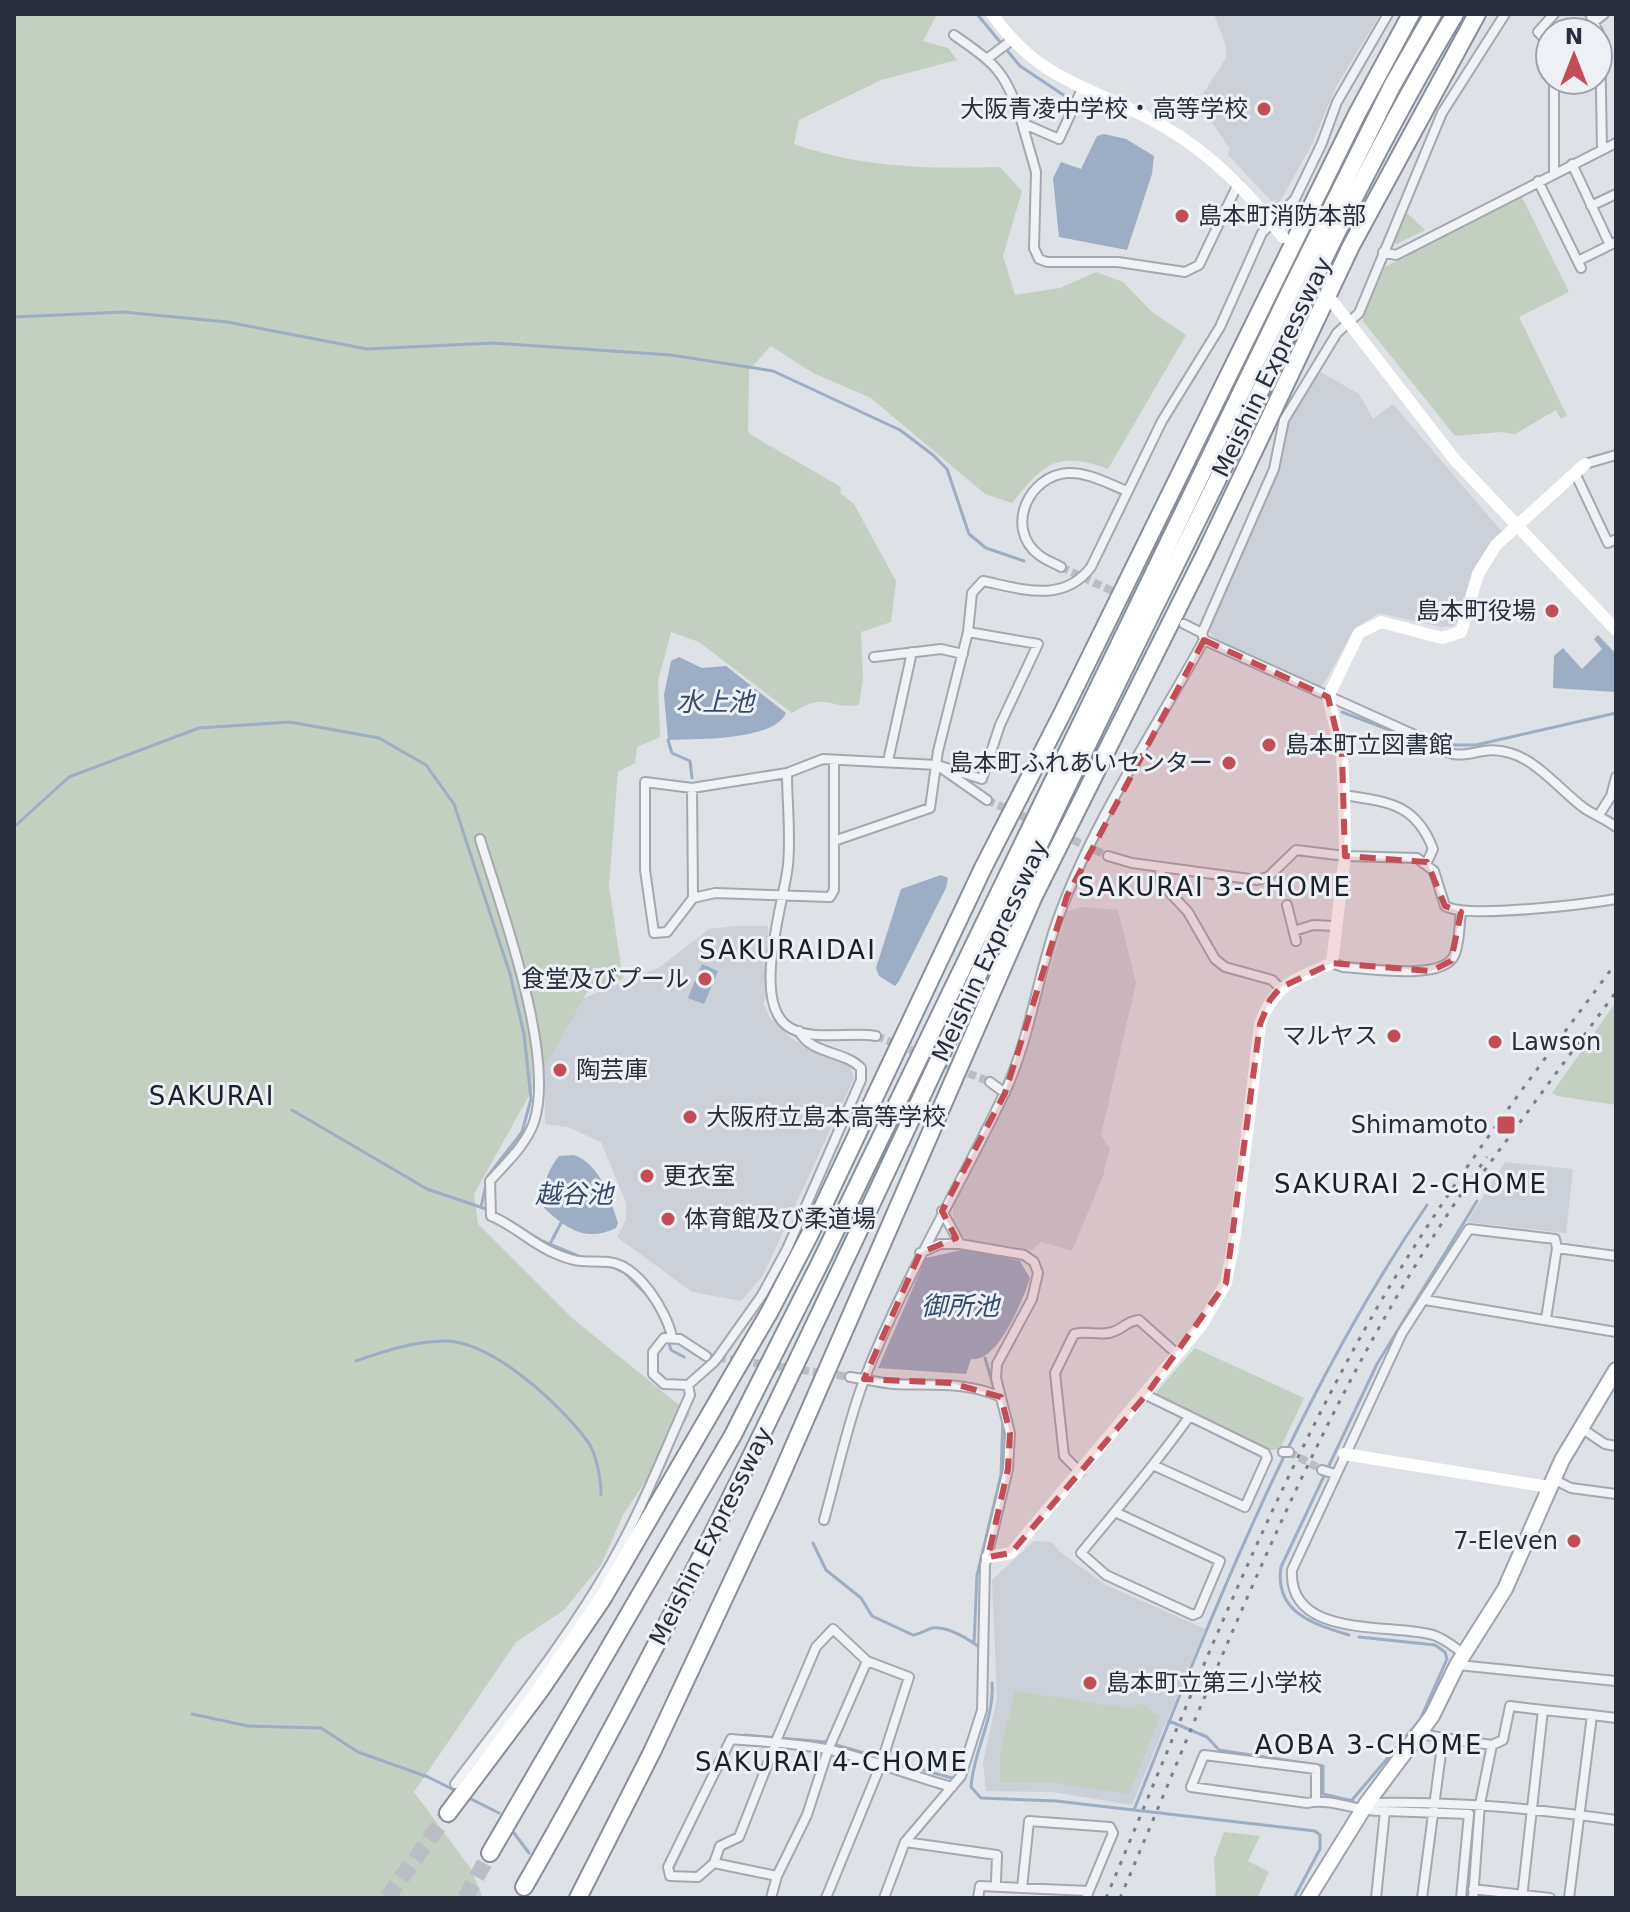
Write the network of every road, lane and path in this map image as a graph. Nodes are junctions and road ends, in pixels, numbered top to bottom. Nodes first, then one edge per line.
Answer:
1 (992, 14) edge
2 (1388, 14) edge
3 (1411, 14) edge
4 (1433, 14) edge
5 (1455, 14) edge
6 (1477, 14) edge
7 (1505, 14) edge
8 (954, 35) dead end
9 (1005, 45) junction
10 (988, 58) junction
11 (1082, 89) junction
12 (1554, 96) edge
13 (1601, 96) edge
14 (1022, 123) junction
15 (1616, 143) edge
16 (1602, 149) junction
17 (1572, 164) junction
18 (1554, 173) junction
19 (1538, 181) junction
20 (1238, 184) junction
21 (1616, 194) edge
22 (1591, 206) junction
23 (1272, 222) junction
24 (1283, 237) dead end
25 (1613, 244) edge
26 (1383, 252) junction
27 (1332, 301) dead end
28 (1348, 322) junction
29 (1616, 455) edge
30 (1580, 469) junction
31 (1127, 491) junction
32 (1516, 526) junction
33 (1607, 543) edge
34 (1061, 567) tunnel mouth
35 (1184, 624) dead end
36 (1616, 630) edge
37 (968, 632) junction
38 (1203, 636) junction
39 (912, 652) junction
40 (963, 654) junction
41 (874, 657) dead end
42 (1328, 697) junction
43 (834, 761) junction
44 (888, 761) junction
45 (937, 765) junction
46 (787, 773) junction
47 (1616, 777) edge
48 (692, 788) junction
49 (1344, 795) junction
50 (987, 800) tunnel mouth
51 (1599, 815) junction
52 (1616, 827) edge
53 (480, 839) dead end
54 (834, 841) junction
55 (1108, 856) tunnel mouth
56 (1345, 856) junction
57 (1427, 862) junction
58 (1160, 867) junction
59 (781, 896) junction
60 (693, 898) junction
61 (1616, 899) edge
62 (1287, 905) dead end
63 (1461, 912) junction
64 (1335, 926) junction
65 (1332, 963) junction
66 (1280, 988) junction
67 (799, 1031) junction
68 (876, 1036) tunnel mouth
69 (990, 1082) tunnel mouth
70 (1005, 1093) junction
71 (942, 1211) junction
72 (960, 1244) junction
73 (1557, 1248) junction
74 (920, 1253) junction
75 (1616, 1256) edge
76 (1425, 1300) junction
77 (1546, 1319) junction
78 (1616, 1332) edge
79 (669, 1338) junction
80 (1177, 1354) junction
81 (706, 1356) tunnel mouth
82 (1615, 1373) edge
83 (850, 1377) tunnel mouth
84 (695, 1381) junction
85 (863, 1382) junction
86 (1146, 1395) junction
87 (998, 1396) junction
88 (1189, 1417) junction
89 (1581, 1428) junction
90 (1616, 1446) edge
91 (1344, 1454) junction
92 (1155, 1466) junction
93 (1322, 1470) tunnel mouth
94 (1080, 1472) junction
95 (1335, 1474) junction
96 (1551, 1483) junction
97 (1616, 1494) edge
98 (1115, 1512) junction
99 (824, 1520) dead end
100 (988, 1557) junction
101 (1461, 1659) junction
102 (867, 1661) junction
103 (1616, 1681) edge
104 (1543, 1710) junction
105 (1592, 1715) junction
106 (1616, 1718) edge
107 (1421, 1734) junction
108 (1443, 1738) junction
109 (777, 1739) junction
110 (830, 1745) junction
111 (1492, 1745) junction
112 (883, 1760) junction
113 (956, 1782) junction
114 (455, 1784) dead end
115 (1316, 1801) junction
116 (1480, 1804) junction
117 (1434, 1805) junction
118 (1365, 1807) junction
119 (1531, 1808) junction
120 (451, 1810) tunnel mouth
121 (1385, 1811) junction
122 (1581, 1815) junction
123 (1616, 1820) edge
124 (905, 1842) junction
125 (490, 1853) tunnel mouth
126 (714, 1863) junction
127 (777, 1876) junction
128 (996, 1881) dead end
129 (524, 1887) dead end
130 (1022, 1888) junction
131 (1473, 1894) edge
132 (1087, 1895) edge
133 (1522, 1897) edge
134 (578, 1898) edge
135 (771, 1898) edge
136 (826, 1898) edge
137 (884, 1898) edge
138 (978, 1898) edge
139 (1308, 1898) edge
140 (1376, 1898) edge
141 (1422, 1898) edge
142 (1461, 1898) edge
143 (1550, 1898) edge
144 (1569, 1898) edge

1 - 9 street
2 - 23 street
3 - 120 highway, Meishin Expressway
4 - 125 highway, Meishin Expressway
5 - 129 highway, Meishin Expressway
6 - 134 highway, Meishin Expressway
7 - 26 street
8 - 10 street
9 - 10 street
9 - 11 street
10 - 14 street
11 - 14 street
11 - 20 street
12 - 18 street
13 - 16 street
14 - 20 street
15 - 16 street
16 - 17 street
17 - 18 street
17 - 22 street
18 - 19 street
19 - 25 street
19 - 26 street
20 - 23 street
21 - 22 street
22 - 25 street
23 - 24 street
23 - 31 street
26 - 28 street
27 - 28 street
28 - 32 street
28 - 38 street
29 - 30 street
30 - 32 street
30 - 33 street
31 - 34 street
31 - 37 street
32 - 36 street
32 - 42 street
35 - 38 street
37 - 40 street
37 - 45 street
38 - 42 street
38 - 70 street
39 - 40 street
39 - 41 street
39 - 44 street
40 - 45 street
42 - 49 street
42 - 51 street
43 - 44 street
43 - 46 street
43 - 54 street
44 - 45 street
45 - 50 street
45 - 54 street
46 - 48 street
46 - 59 street
47 - 51 street
48 - 60 street
48 - 60 street
49 - 56 street
49 - 57 street
51 - 52 street
53 - 79 street
54 - 59 street
55 - 58 street
56 - 57 street
56 - 58 street
56 - 64 street
57 - 63 street
58 - 66 street
59 - 60 street
59 - 67 street
61 - 63 street
62 - 64 street
63 - 65 street
64 - 65 street
65 - 66 street
66 - 80 street
67 - 68 street
67 - 84 street
69 - 70 street
70 - 71 street
71 - 72 street
71 - 74 street
72 - 74 street
72 - 87 street
73 - 75 street
73 - 76 street
73 - 77 street
74 - 85 street
76 - 77 street
76 - 91 street
77 - 78 street
79 - 81 street
79 - 84 street
80 - 86 street
80 - 94 street
82 - 89 main road
83 - 85 street
84 - 114 street
85 - 87 street
85 - 99 street
86 - 88 street
86 - 94 street
87 - 100 street
88 - 92 street
88 - 92 street
89 - 90 street
89 - 96 main road
91 - 95 street
91 - 96 street
92 - 98 street
93 - 95 street
94 - 100 street
95 - 101 street
96 - 97 street
96 - 101 main road
98 - 98 street
100 - 113 street
101 - 103 street
101 - 107 main road
102 - 109 street
102 - 110 street
102 - 112 street
104 - 105 street
104 - 111 street
104 - 119 street
105 - 106 street
105 - 122 street
107 - 108 street
107 - 118 main road
108 - 111 street
108 - 117 street
109 - 110 street
109 - 126 street
109 - 126 street
110 - 112 street
110 - 127 street
111 - 116 street
112 - 113 street
112 - 136 street
113 - 124 street
115 - 115 street
115 - 118 street
116 - 117 street
116 - 119 street
116 - 131 street
117 - 118 street
117 - 121 street
117 - 141 street
117 - 142 street
118 - 121 street
118 - 139 main road
119 - 122 street
119 - 133 street
121 - 140 street
122 - 123 street
122 - 144 street
124 - 128 street
124 - 137 street
126 - 127 street
127 - 135 street
130 - 132 street
130 - 132 street
130 - 138 street
131 - 133 street
133 - 143 street

